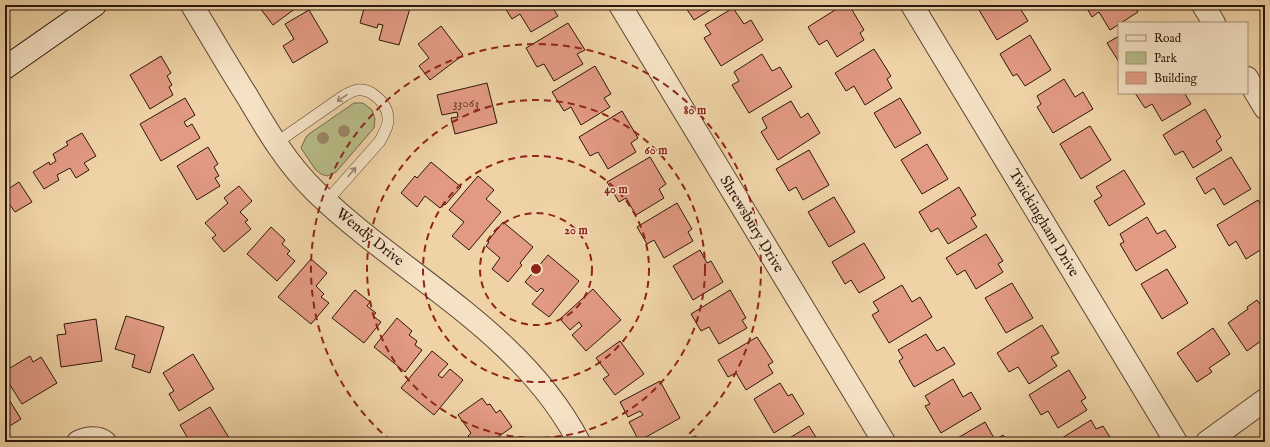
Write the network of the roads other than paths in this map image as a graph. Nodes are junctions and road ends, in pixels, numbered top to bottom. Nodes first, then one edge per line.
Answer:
1 (95, 5) edge
2 (192, 5) edge
3 (620, 5) edge
4 (912, 5) edge
5 (1203, 5) edge
6 (1213, 22) edge
7 (5, 68) edge
8 (1248, 80) edge
9 (1265, 108) edge
10 (276, 143) junction
11 (326, 202) junction
12 (1265, 400) edge
13 (78, 442) edge
14 (105, 442) edge
15 (579, 442) edge
16 (884, 442) edge
17 (1176, 442) edge
18 (1207, 442) edge

1 - 7 street
2 - 10 street, Wendy Drive
3 - 16 street, Shrewsbury Drive
4 - 17 street, Twickingham Drive
5 - 6 street
8 - 9 street
10 - 11 street, Wendy Drive
11 -> 10 lane
11 - 15 street, Wendy Drive
12 - 18 street
13 - 14 street

